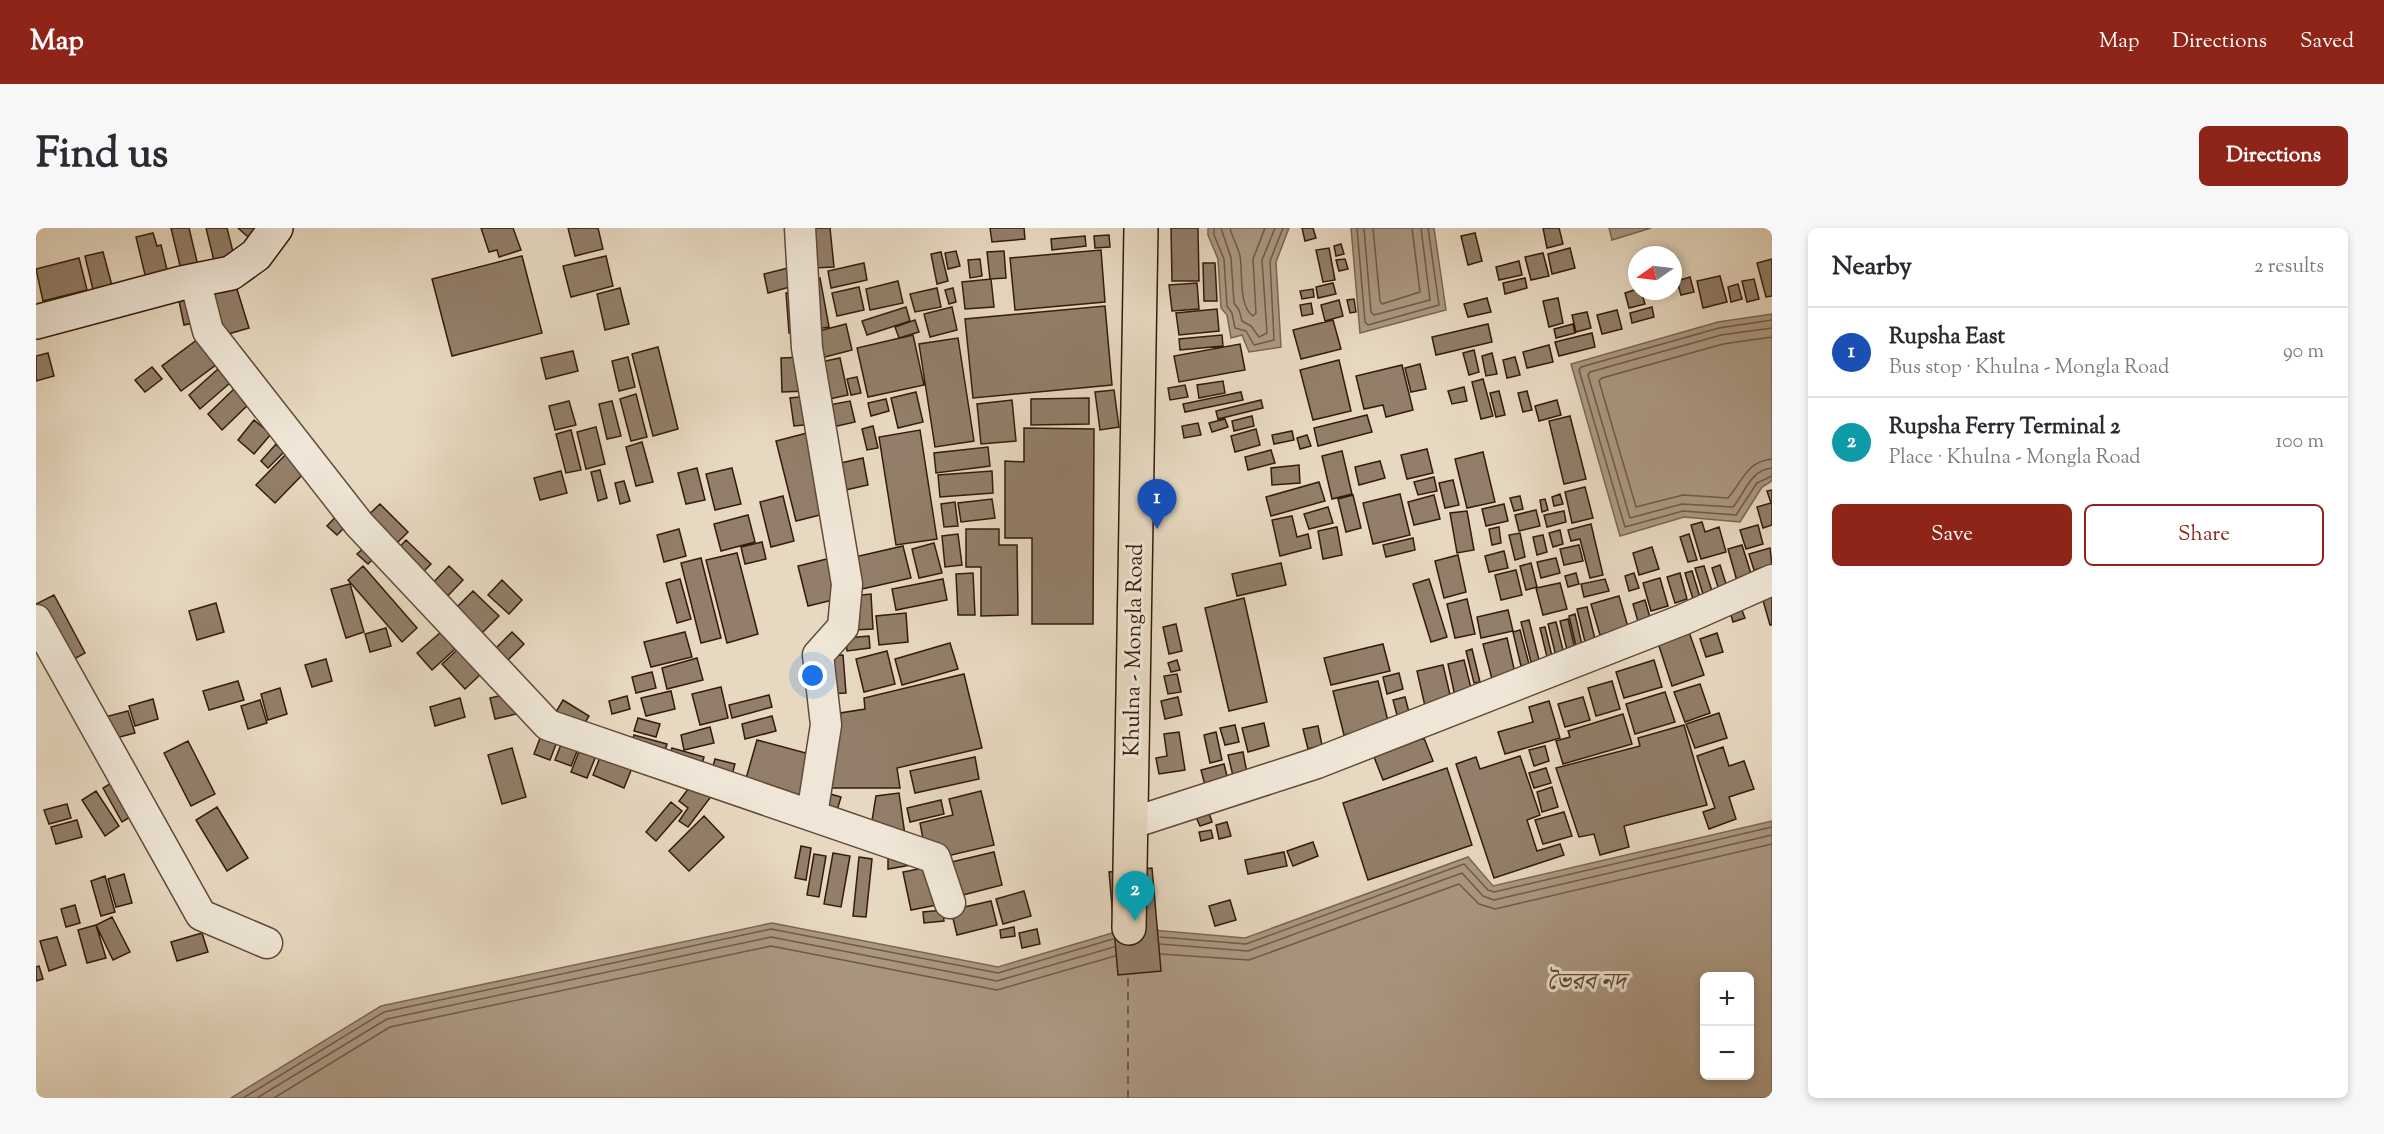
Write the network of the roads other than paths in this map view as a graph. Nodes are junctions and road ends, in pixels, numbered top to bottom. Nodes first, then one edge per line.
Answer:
1 (276, 228) edge
2 (800, 228) edge
3 (1142, 228) edge
4 (195, 280) junction
5 (36, 322) edge
6 (1772, 580) edge
7 (36, 620) edge
8 (812, 815) junction
9 (1132, 823) junction
10 (950, 903) dead end
11 (1129, 928) dead end
12 (267, 943) dead end

1 - 4 main road
2 - 8 street
3 - 9 highway, Khulna - Mongla Road
4 - 5 main road
4 - 8 street
6 - 9 street
7 - 12 street
8 - 10 street
9 - 11 highway, Khulna - Mongla Road

